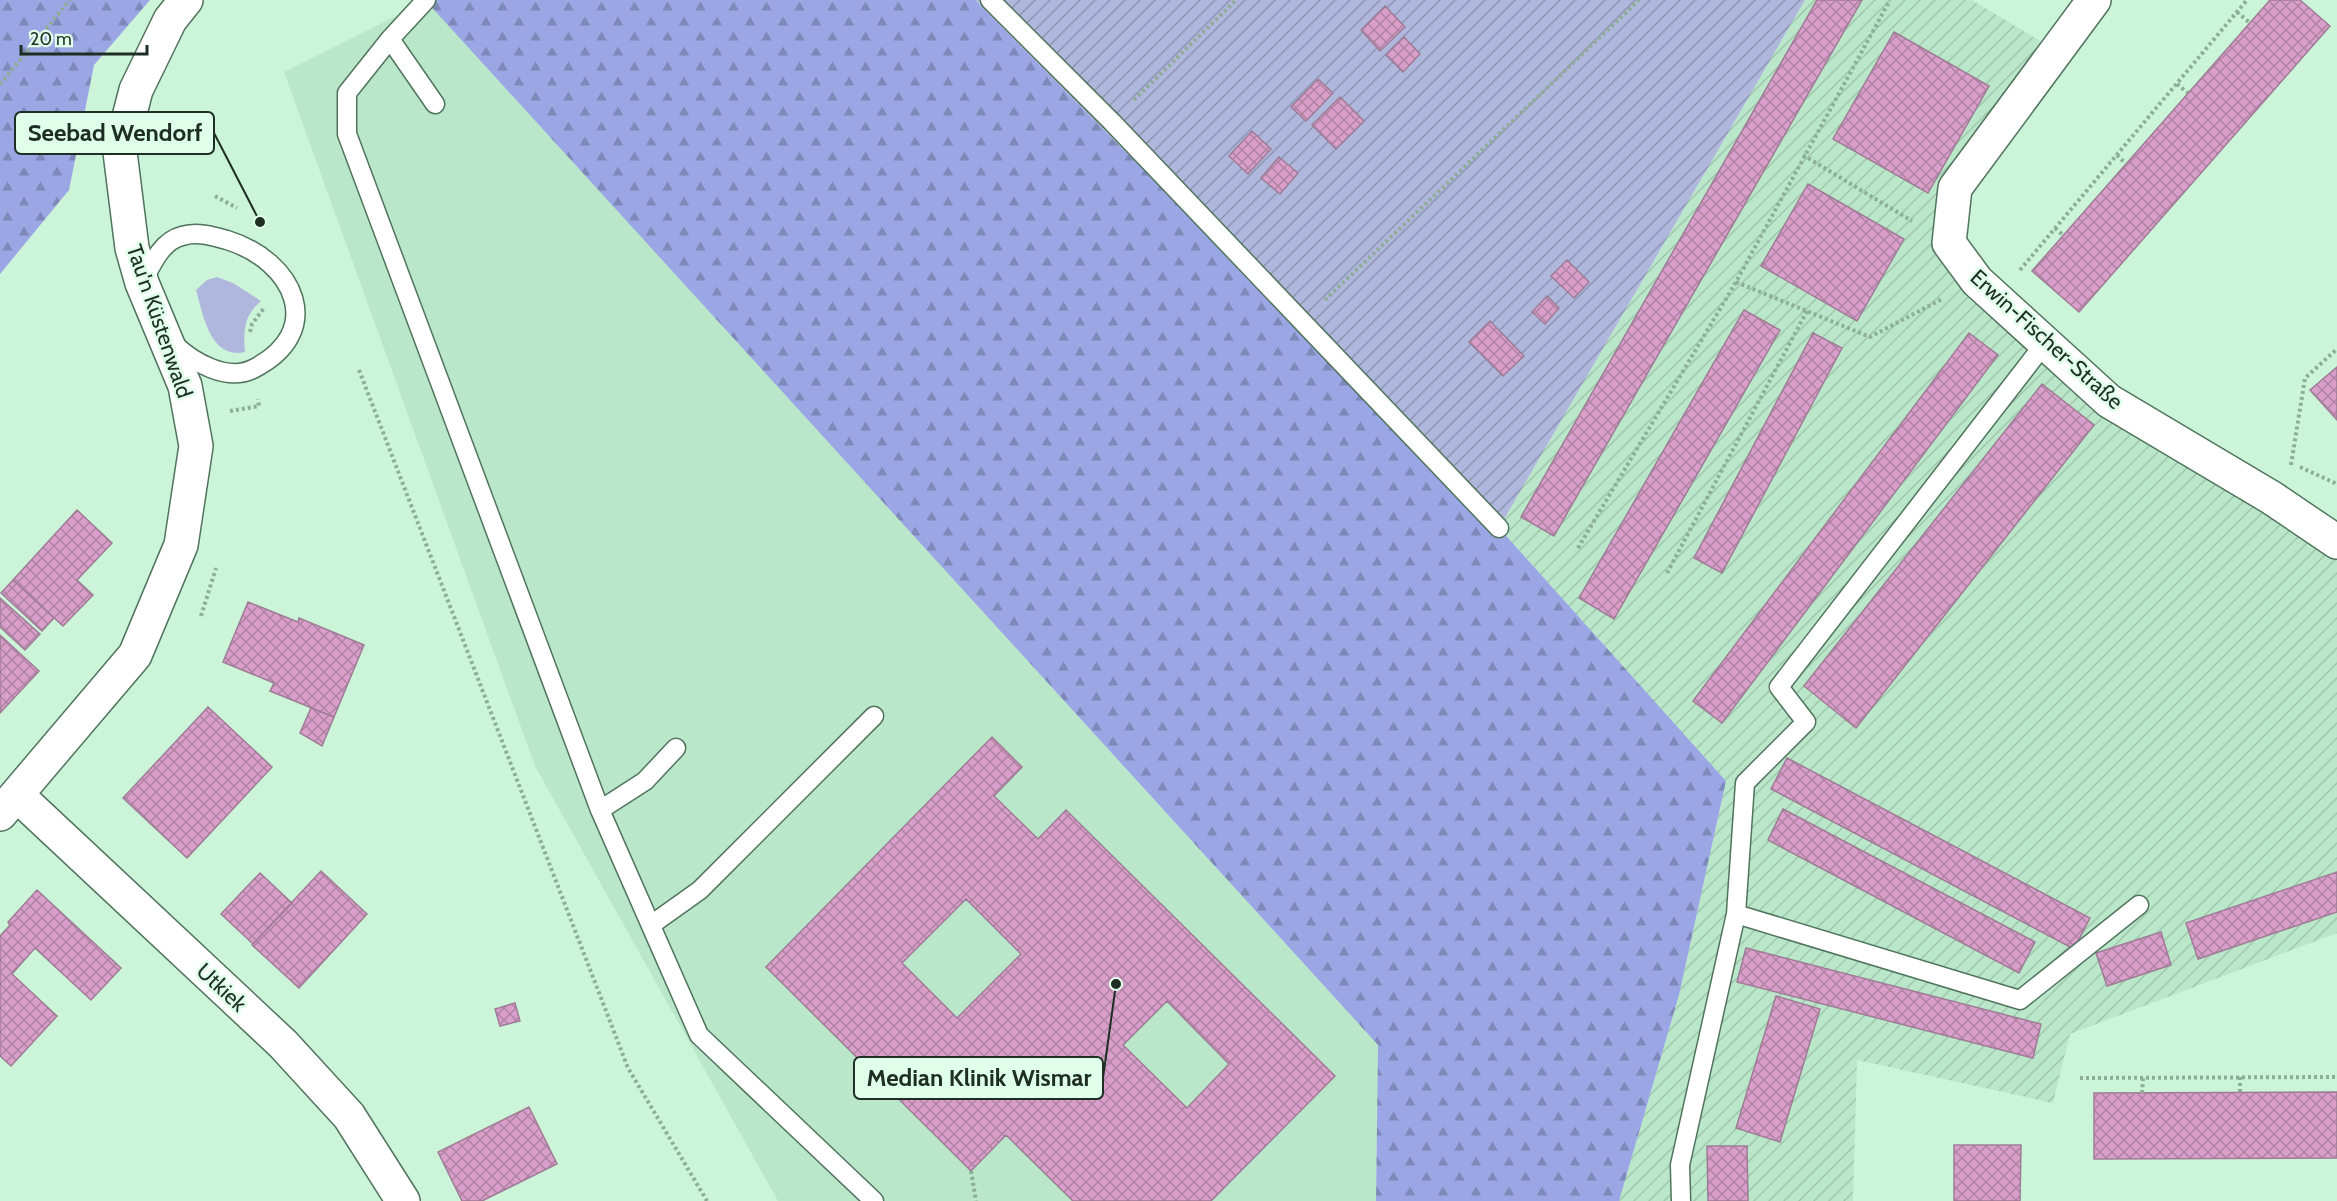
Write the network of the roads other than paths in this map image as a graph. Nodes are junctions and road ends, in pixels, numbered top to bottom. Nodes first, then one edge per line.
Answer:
1 (186, 0) edge
2 (426, 0) edge
3 (990, 0) edge
4 (2094, 0) edge
5 (390, 39) junction
6 (435, 104) dead end
7 (142, 283) junction
8 (162, 333) junction
9 (2045, 342) junction
10 (1499, 528) dead end
11 (2337, 542) edge
12 (874, 716) dead end
13 (676, 748) dead end
14 (8, 804) edge
15 (600, 810) junction
16 (2139, 905) dead end
17 (1736, 914) junction
18 (651, 925) junction
19 (403, 1201) edge
20 (874, 1201) edge
21 (1682, 1201) edge

1 - 7 street, Tau'n Küstenwald
2 - 5 lane
3 - 10 lane
4 - 9 street, Erwin-Fischer-Straße
5 - 6 lane
5 - 15 lane
7 - 8 street, Tau'n Küstenwald
7 - 8 lane
8 - 14 street, Tau'n Küstenwald
9 - 11 street, Erwin-Fischer-Straße
9 - 17 lane
12 - 18 lane
13 - 15 lane
14 - 19 street, Utkiek
15 - 18 lane
16 - 17 lane
17 - 21 lane
18 - 20 lane

